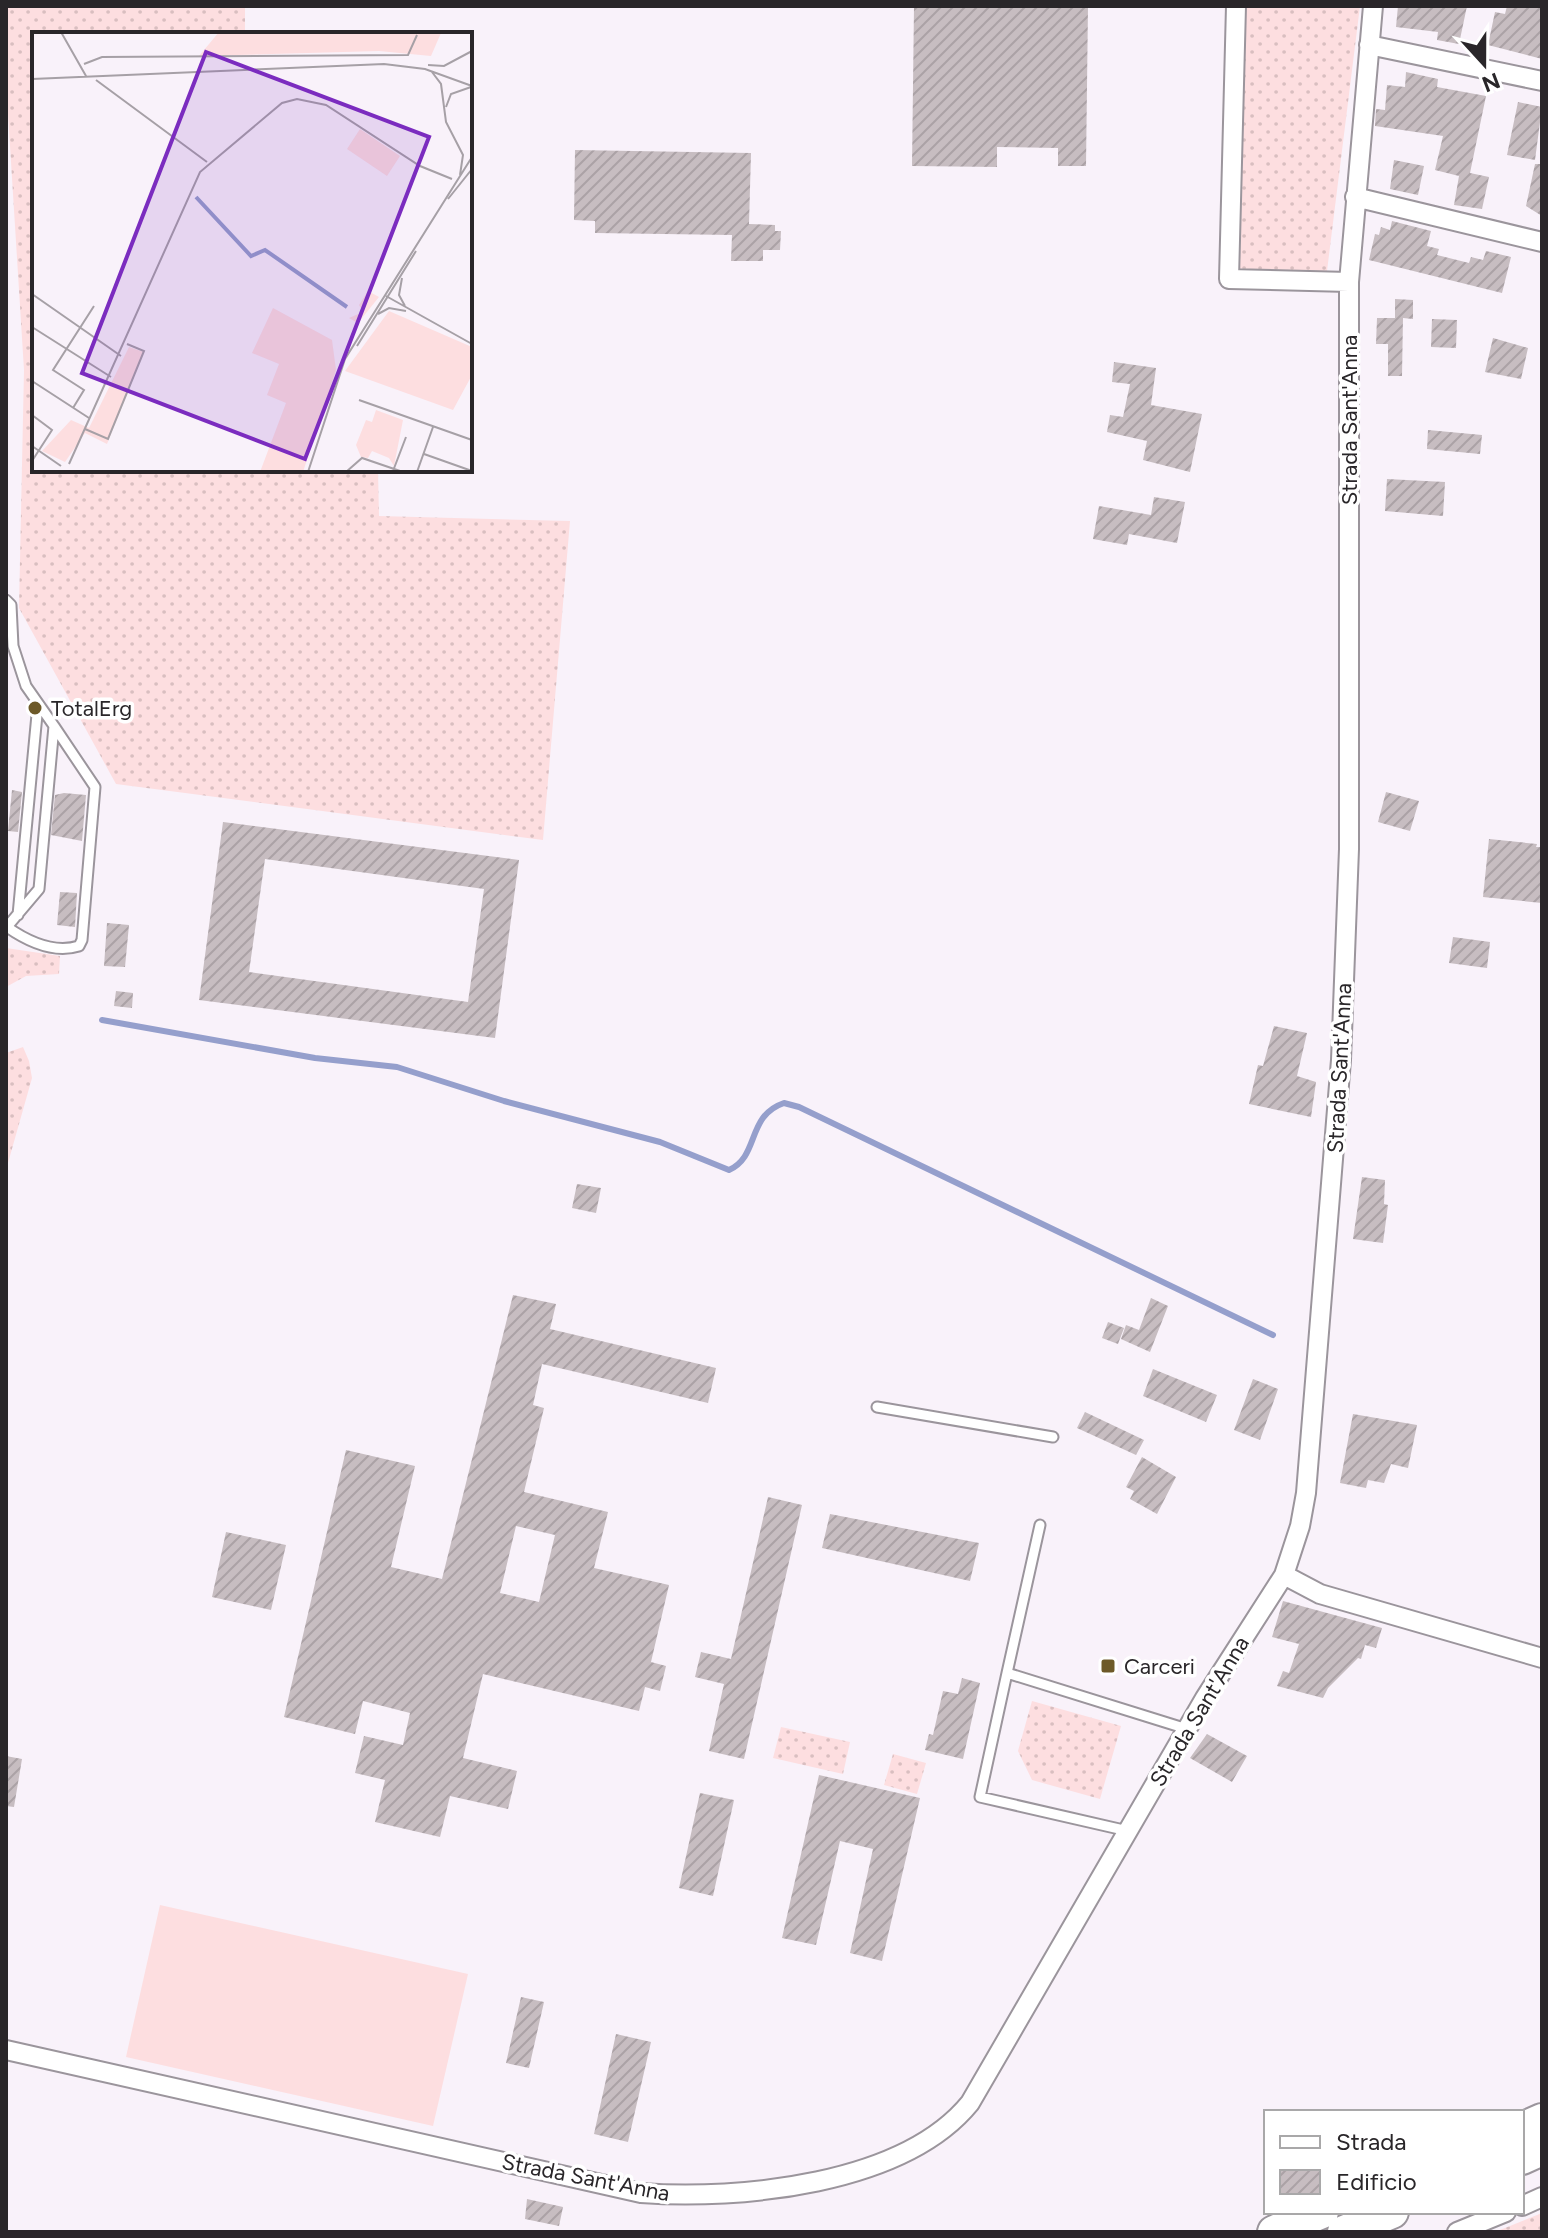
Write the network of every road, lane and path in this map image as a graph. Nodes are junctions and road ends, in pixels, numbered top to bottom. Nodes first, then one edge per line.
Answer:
1 (1236, 6) edge
2 (1373, 6) edge
3 (1369, 45) junction
4 (1542, 81) edge
5 (1355, 197) junction
6 (1542, 242) edge
7 (1349, 282) junction
8 (6, 600) edge
9 (38, 704) junction
10 (54, 726) junction
11 (18, 915) junction
12 (6, 928) edge
13 (877, 1407) dead end
14 (1053, 1437) dead end
15 (1040, 1525) dead end
16 (1284, 1575) junction
17 (1542, 1658) edge
18 (1007, 1673) junction
19 (1187, 1729) junction
20 (1128, 1831) junction
21 (6, 2050) edge
22 (1317, 2214) edge
23 (1387, 2214) edge
24 (1501, 2214) edge
25 (1274, 2232) edge
26 (1344, 2232) edge
27 (1457, 2232) edge

1 - 7 street
2 - 3 street, Strada Sant'Anna
3 - 4 street
3 - 5 street, Strada Sant'Anna
5 - 6 street
5 - 7 street, Strada Sant'Anna
7 - 16 street, Strada Sant'Anna
8 - 9 lane
9 - 10 lane
9 - 11 lane
10 - 11 lane
10 - 12 lane
11 - 12 lane
13 - 14 lane
15 - 18 lane
16 - 17 street
16 - 19 street, Strada Sant'Anna
18 - 19 lane
18 - 20 lane
19 - 20 street, Strada Sant'Anna
20 - 21 street, Strada Sant'Anna
22 - 25 highway
23 - 26 highway
24 - 27 street

